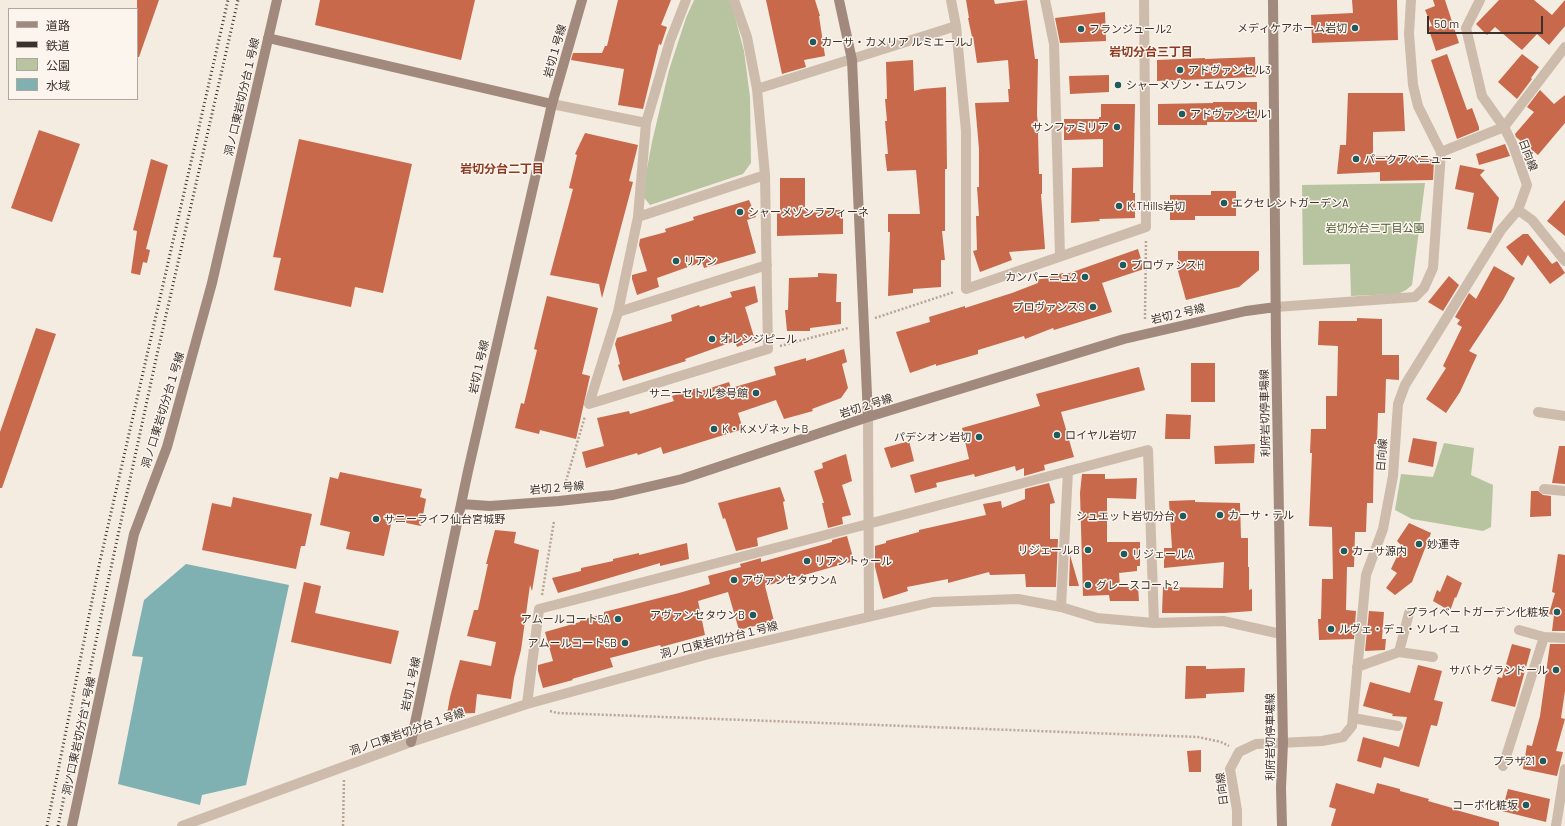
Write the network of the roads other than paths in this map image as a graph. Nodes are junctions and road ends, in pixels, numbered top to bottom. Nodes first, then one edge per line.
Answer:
1 (277, 0) edge
2 (582, 0) edge
3 (686, 0) edge
4 (734, 0) edge
5 (839, 0) edge
6 (951, 0) edge
7 (1045, 0) edge
8 (1144, 0) edge
9 (1273, 0) edge
10 (1411, 0) edge
11 (1480, 0) edge
12 (956, 26) junction
13 (268, 38) junction
14 (1565, 47) edge
15 (852, 60) junction
16 (758, 89) junction
17 (552, 104) junction
18 (646, 123) junction
19 (1504, 127) junction
20 (1441, 152) junction
21 (766, 175) junction
22 (1518, 210) junction
23 (638, 217) junction
24 (1060, 256) junction
25 (1565, 261) edge
26 (767, 265) junction
27 (1276, 308) junction
28 (618, 312) junction
29 (1538, 412) dead end
30 (1565, 416) edge
31 (868, 417) junction
32 (1068, 471) junction
33 (1544, 489) dead end
34 (1565, 491) edge
35 (461, 504) junction
36 (868, 524) junction
37 (1061, 607) junction
38 (1409, 613) dead end
39 (869, 616) junction
40 (1154, 623) junction
41 (1519, 630) dead end
42 (1281, 634) junction
43 (1544, 637) junction
44 (1565, 638) edge
45 (1399, 652) junction
46 (1433, 657) dead end
47 (1357, 667) junction
48 (527, 704) junction
49 (1352, 718) junction
50 (1398, 726) dead end
51 (411, 742) junction
52 (1283, 743) junction
53 (1503, 766) dead end
54 (1565, 769) edge
55 (1559, 823) edge
56 (72, 826) edge
57 (182, 826) edge
58 (1237, 826) edge
59 (1282, 826) edge

1 - 13 street, 洞ノ口東岩切分台１号線
2 - 17 street, 岩切１号線
3 - 18 street
4 - 16 street
5 - 15 street
6 - 12 street
7 - 24 street
8 - 24 street
9 - 27 street, 利府岩切停車場線
10 - 20 street
11 - 19 street, 日向線
12 - 15 street
12 - 24 street
13 - 17 street
13 - 56 street, 洞ノ口東岩切分台１号線
14 - 19 street
15 - 16 street
15 - 31 street
16 - 21 street
17 - 18 street
17 - 35 street, 岩切１号線
18 - 23 street
19 - 20 street
19 - 22 street, 日向線
20 - 27 street
21 - 23 street
21 - 26 street
22 - 25 street
22 - 47 street, 日向線
23 - 28 street
26 - 28 street
26 - 28 street
27 - 31 street, 岩切２号線
27 - 42 street, 利府岩切停車場線
29 - 30 street
31 - 35 street, 岩切２号線
31 - 36 street
32 - 36 street
32 - 37 street
32 - 40 street
33 - 34 street
35 - 51 street, 岩切１号線
36 - 39 street
36 - 48 street
37 - 39 street, 洞ノ口東岩切分台１号線
37 - 40 street, 洞ノ口東岩切分台１号線
38 - 45 street
39 - 48 street, 洞ノ口東岩切分台１号線
40 - 42 street, 洞ノ口東岩切分台１号線
41 - 43 street
42 - 52 street, 利府岩切停車場線
43 - 44 street
43 - 53 street
45 - 46 street
45 - 47 street
47 - 49 street, 日向線
48 - 51 street, 洞ノ口東岩切分台１号線
49 - 50 street
49 - 52 street, 日向線
51 - 57 street, 洞ノ口東岩切分台１号線
52 - 58 street, 日向線
52 - 59 street, 利府岩切停車場線
54 - 55 street

